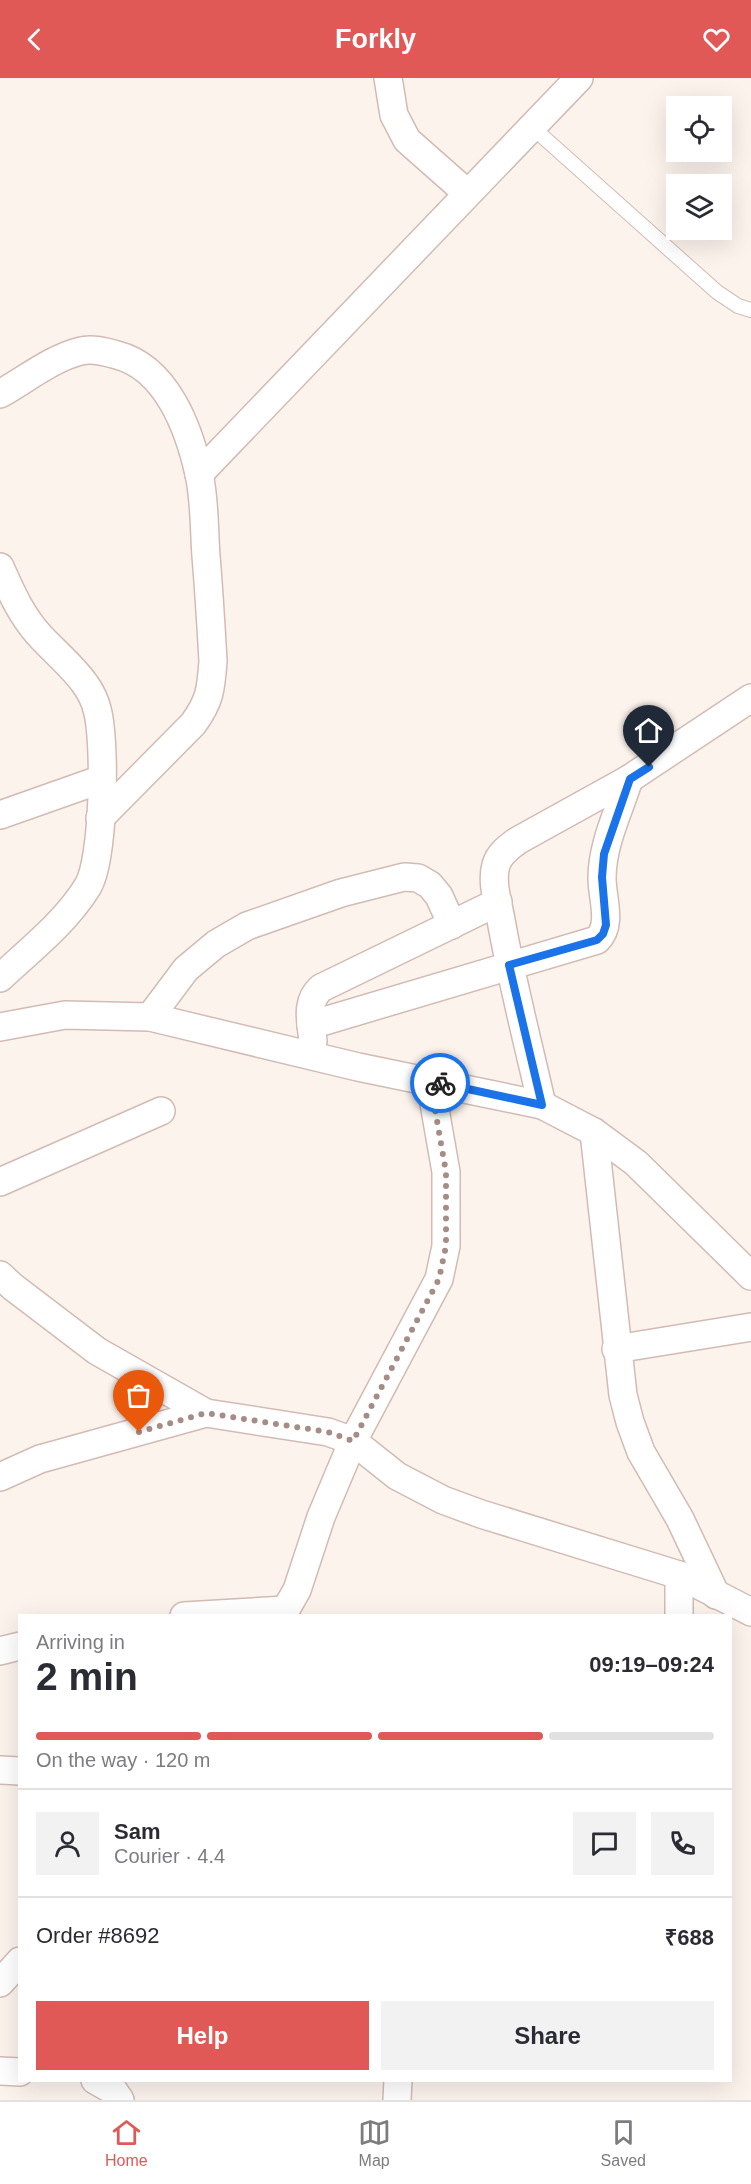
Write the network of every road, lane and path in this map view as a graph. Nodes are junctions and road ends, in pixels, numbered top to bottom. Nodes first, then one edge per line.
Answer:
1 (388, 78) edge
2 (579, 78) edge
3 (532, 127) junction
4 (466, 193) junction
5 (751, 310) edge
6 (0, 394) edge
7 (199, 474) junction
8 (0, 567) edge
9 (749, 703) edge
10 (102, 779) junction
11 (630, 779) junction
12 (0, 815) edge
13 (100, 818) junction
14 (498, 902) junction
15 (452, 925) junction
16 (509, 965) junction
17 (0, 978) edge
18 (150, 1017) junction
19 (311, 1025) junction
20 (0, 1027) edge
21 (314, 1056) junction
22 (430, 1081) junction
23 (542, 1105) junction
24 (161, 1111) dead end
25 (594, 1132) junction
26 (0, 1182) edge
27 (0, 1275) edge
28 (751, 1276) edge
29 (751, 1327) edge
30 (616, 1349) junction
31 (206, 1413) junction
32 (353, 1441) junction
33 (0, 1477) edge
34 (679, 1575) junction
35 (716, 1595) junction
36 (751, 1612) edge
37 (284, 1613) edge
38 (251, 1614) edge
39 (679, 1614) edge
40 (18, 1646) edge
41 (0, 1651) edge
42 (0, 1770) edge
43 (18, 1771) edge
44 (18, 1962) edge
45 (0, 1983) edge
46 (0, 2071) edge
47 (18, 2072) edge
48 (98, 2082) edge
49 (398, 2082) edge
50 (120, 2100) edge
51 (397, 2100) edge

1 - 4 street
2 - 3 street
3 - 4 street
3 - 5 lane
4 - 7 street
6 - 7 street
7 - 13 street
8 - 10 street
9 - 11 street
10 - 12 street
10 - 13 street
11 - 14 street
11 - 16 street
13 - 17 street
14 - 15 street
14 - 16 street
15 - 18 street
15 - 19 street
16 - 19 street
16 - 23 street
18 - 20 street
18 - 21 street
19 - 21 street
21 - 22 street
22 - 23 street
22 - 32 street
23 - 25 street
24 - 26 street
25 - 28 street
25 - 30 street
27 - 31 street
29 - 30 street
30 - 35 street
31 - 32 street
31 - 33 street
32 - 34 street
32 - 37 street
34 - 35 street
34 - 39 street
35 - 36 street
37 - 38 street
40 - 41 street
42 - 43 street
44 - 45 street
46 - 47 street
48 - 50 street
49 - 51 street

